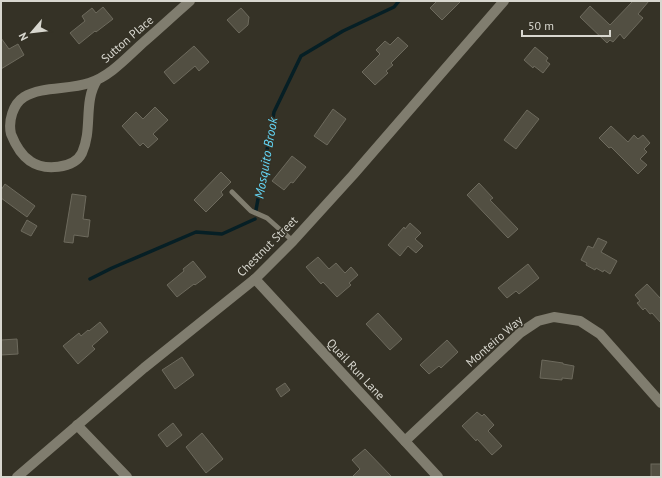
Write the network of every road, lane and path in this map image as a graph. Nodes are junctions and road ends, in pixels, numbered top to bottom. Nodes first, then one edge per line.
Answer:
1 (190, 1) edge
2 (504, 1) edge
3 (97, 80) junction
4 (232, 192) dead end
5 (293, 241) junction
6 (256, 279) junction
7 (661, 403) edge
8 (77, 424) junction
9 (405, 441) junction
10 (17, 477) edge
11 (127, 477) edge
12 (438, 477) edge

1 - 3 street, Sutton Place
2 - 5 street, Chestnut Street
3 - 3 street, Sutton Place
4 - 5 lane
5 - 6 street, Chestnut Street
6 - 8 street, Chestnut Street
6 - 9 street, Quail Run Lane
7 - 9 street, Monteiro Way
8 - 10 street, Chestnut Street
8 - 11 street
9 - 12 street, Quail Run Lane

